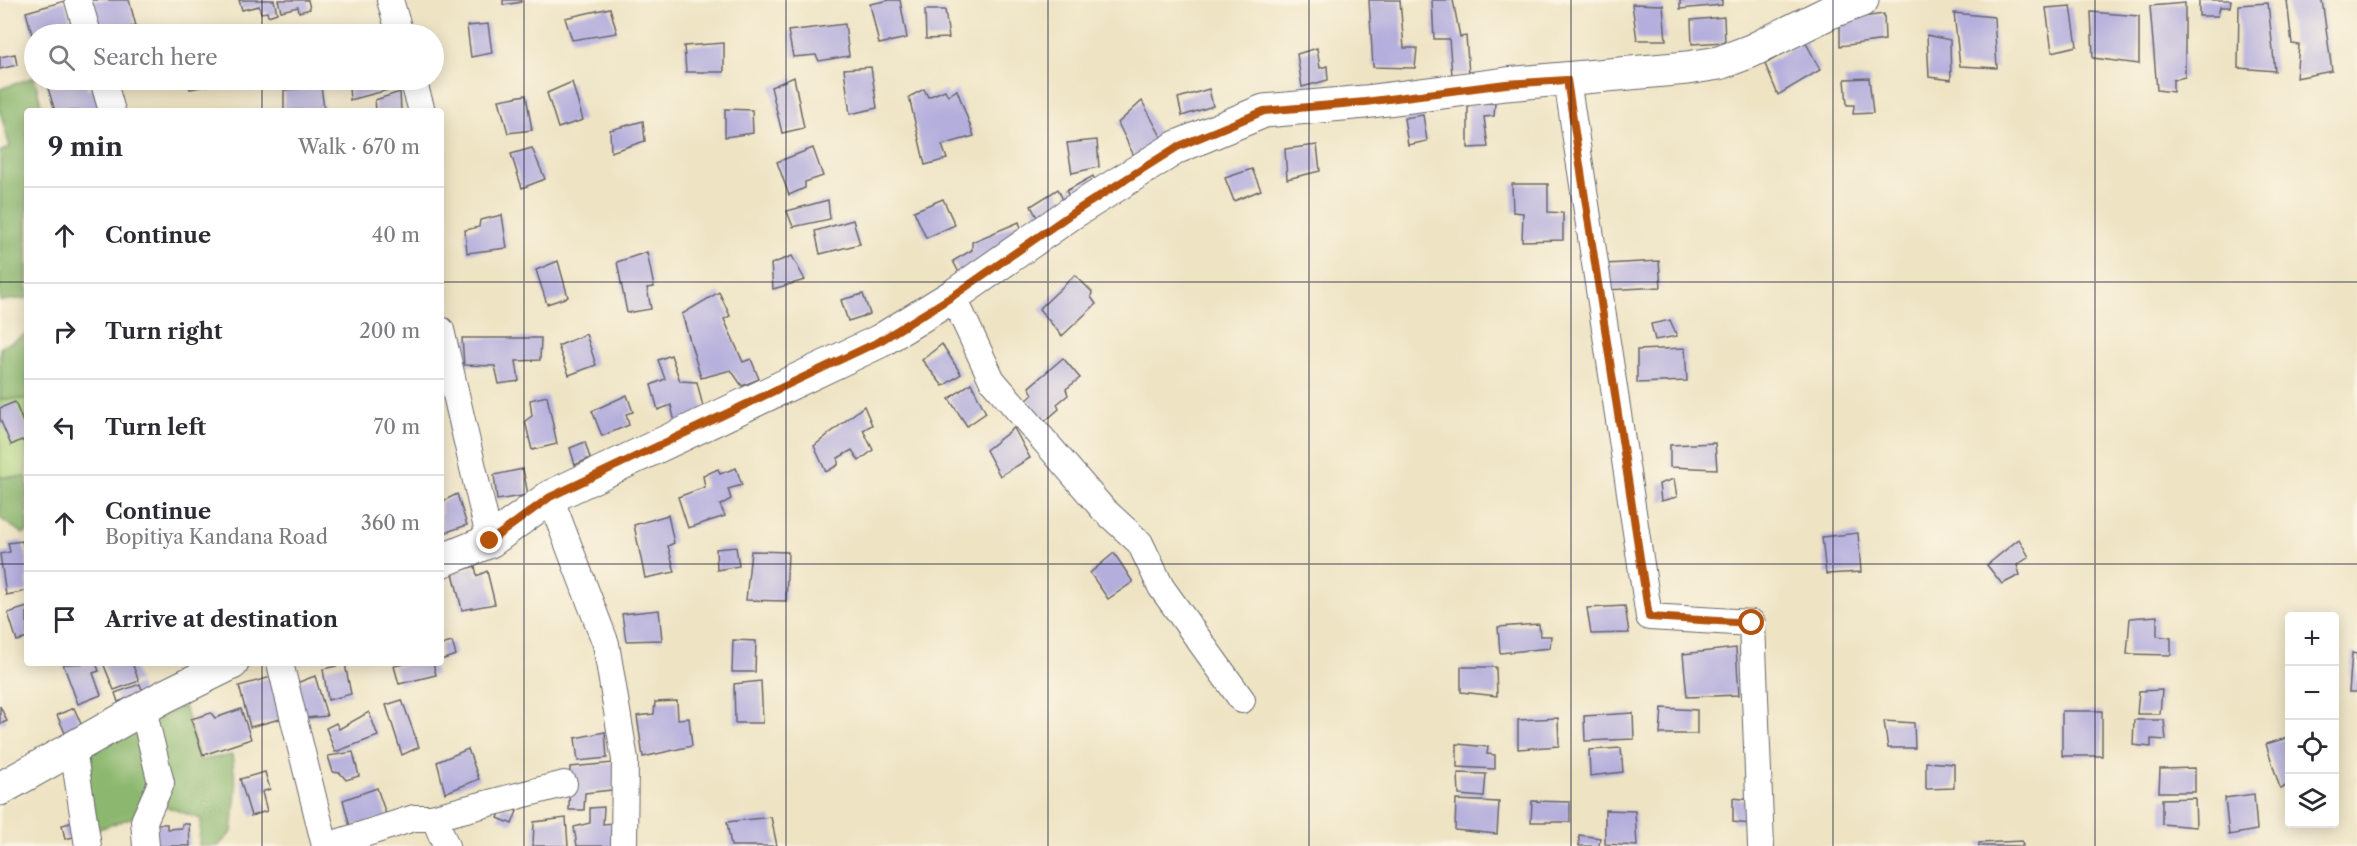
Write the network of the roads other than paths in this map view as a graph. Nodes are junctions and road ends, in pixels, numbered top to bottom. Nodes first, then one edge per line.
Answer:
1 (78, 0) edge
2 (390, 0) edge
3 (1862, 0) edge
4 (85, 24) edge
5 (397, 24) edge
6 (1567, 80) junction
7 (106, 90) edge
8 (416, 90) edge
9 (111, 108) edge
10 (421, 108) edge
11 (953, 296) junction
12 (444, 343) edge
13 (550, 497) junction
14 (490, 541) junction
15 (444, 560) edge
16 (220, 666) edge
17 (281, 666) edge
18 (1242, 700) dead end
19 (143, 709) junction
20 (73, 749) junction
21 (564, 784) dead end
22 (0, 789) edge
23 (431, 818) junction
24 (88, 846) edge
25 (146, 846) edge
26 (326, 846) edge
27 (446, 846) edge
28 (624, 846) edge
29 (1761, 846) edge

1 - 4 street
2 - 5 street
3 - 6 main road
6 - 11 main road
6 - 29 street
7 - 9 street
8 - 10 street
11 - 13 main road
11 - 18 street
12 - 14 street
13 - 14 main road
13 - 28 street
14 - 15 main road
16 - 19 main road
17 - 26 street
19 - 20 main road
19 - 25 street
20 - 22 main road
20 - 24 street
21 - 23 street
23 - 26 street
23 - 27 street

